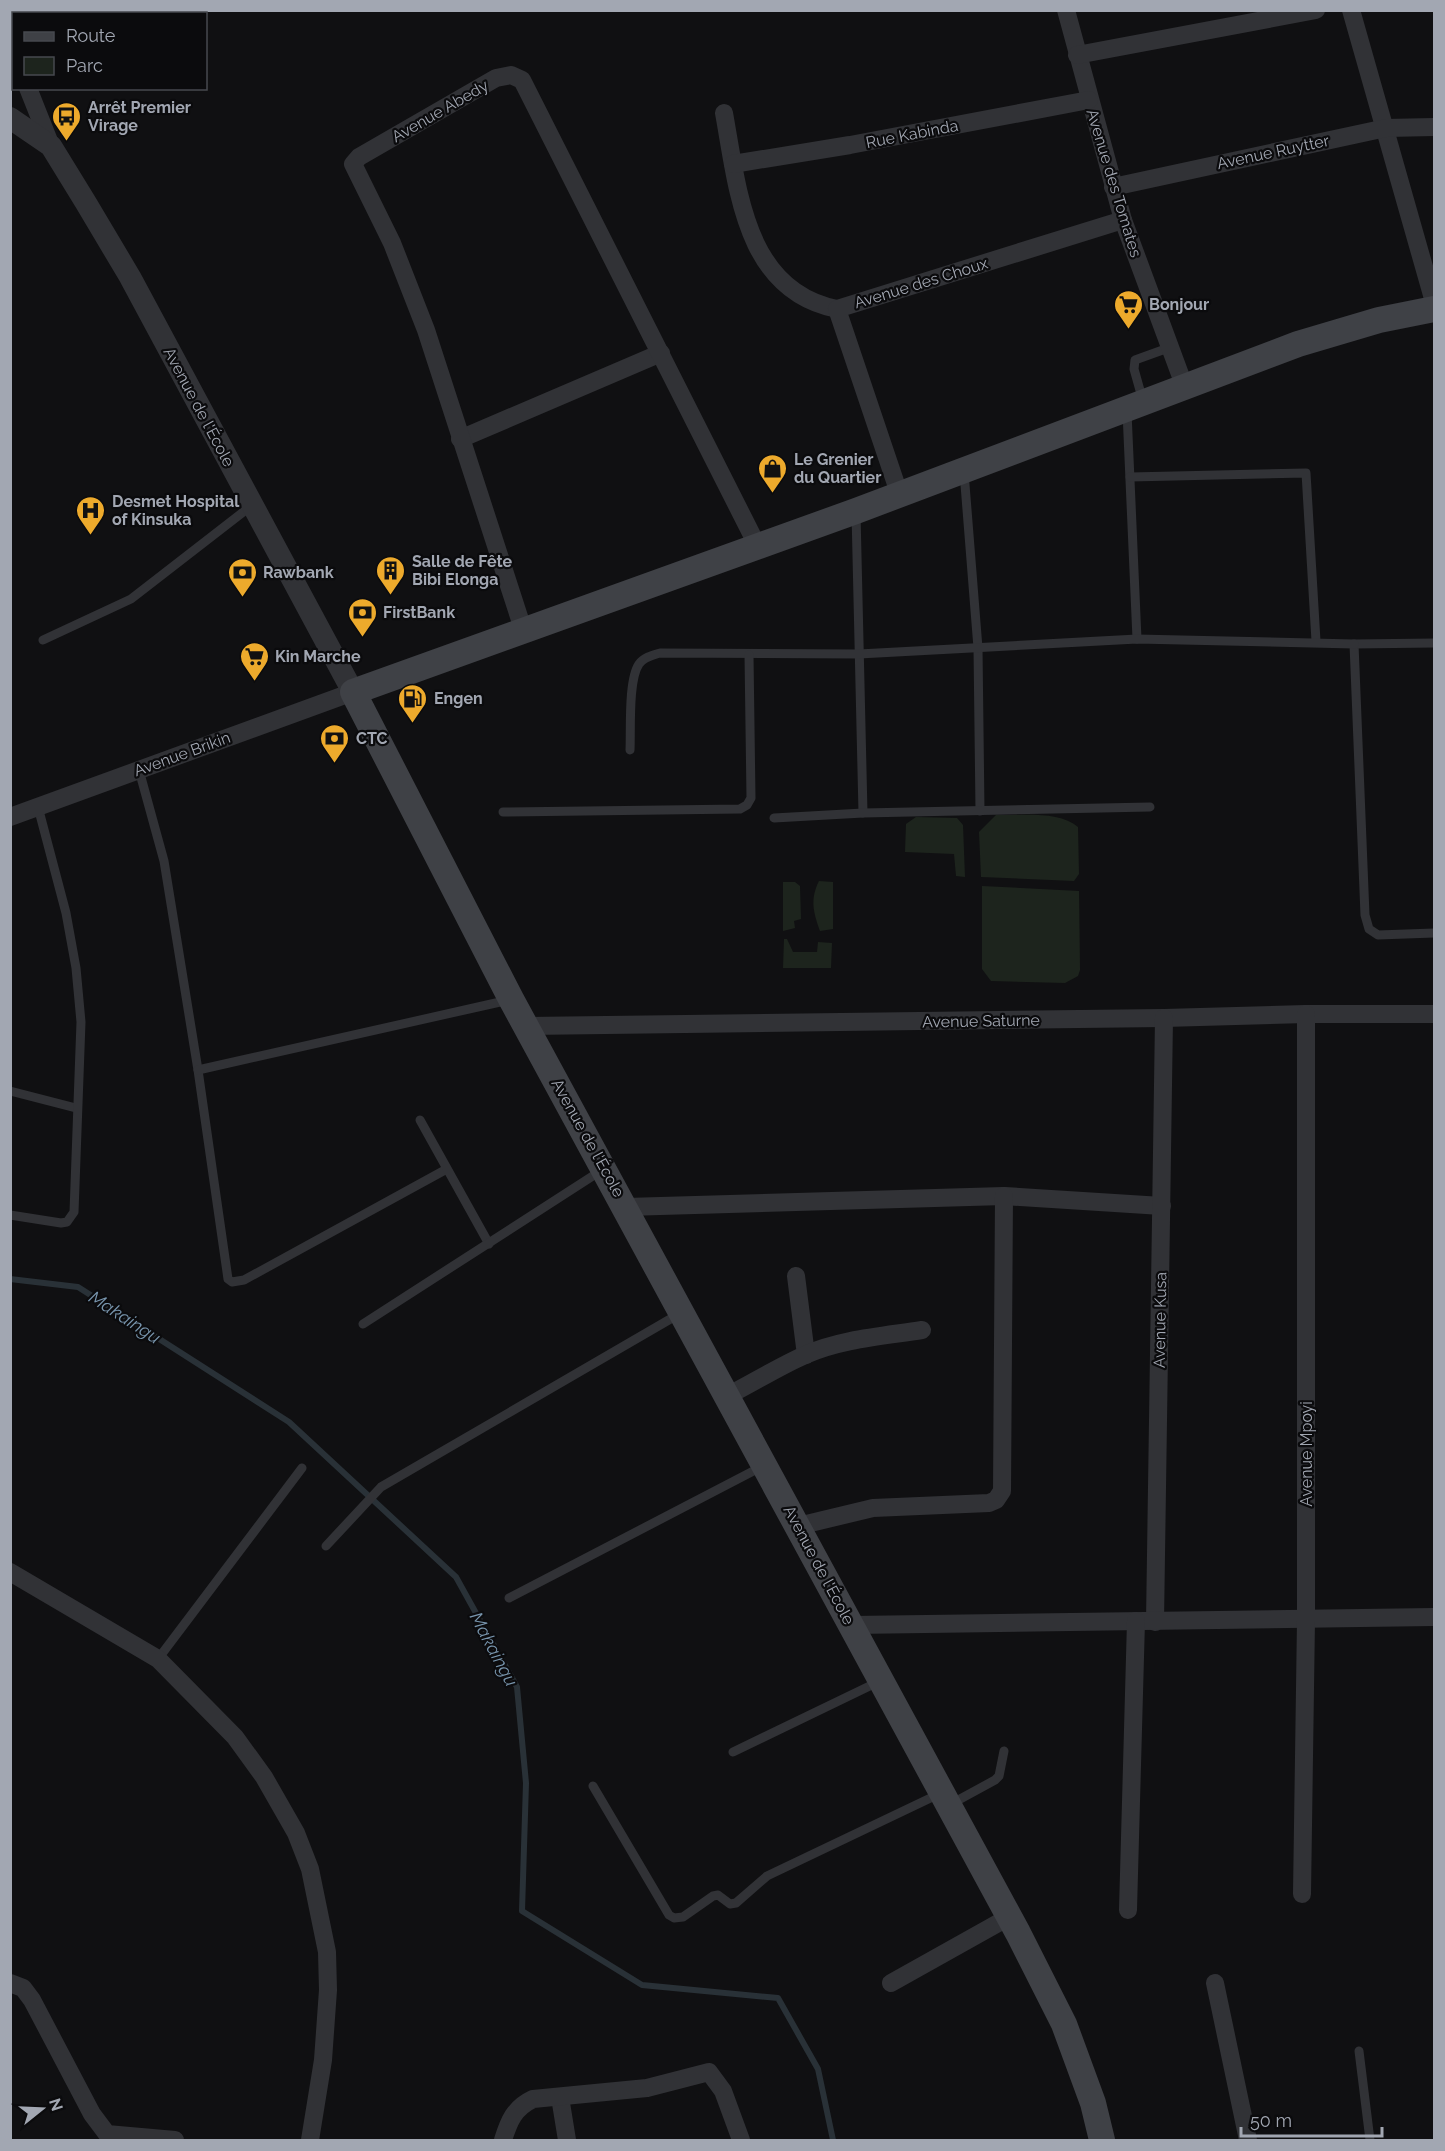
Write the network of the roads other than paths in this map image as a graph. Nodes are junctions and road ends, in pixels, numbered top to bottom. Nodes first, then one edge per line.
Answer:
1 (1066, 10) edge
2 (1316, 10) edge
3 (1351, 10) edge
4 (1077, 55) junction
5 (29, 90) edge
6 (1089, 100) junction
7 (724, 113) dead end
8 (10, 118) edge
9 (1434, 127) edge
10 (1386, 128) junction
11 (51, 146) junction
12 (734, 164) junction
13 (1113, 188) junction
14 (1122, 220) junction
15 (1434, 302) edge
16 (837, 309) junction
17 (1434, 309) edge
18 (1172, 348) junction
19 (661, 354) junction
20 (1184, 386) junction
21 (1135, 404) junction
22 (460, 439) junction
23 (964, 469) junction
24 (1130, 477) junction
25 (899, 493) junction
26 (252, 506) junction
27 (856, 511) junction
28 (757, 545) junction
29 (523, 629) junction
30 (1137, 639) junction
31 (43, 640) dead end
32 (1316, 641) junction
33 (1434, 643) edge
34 (1354, 644) junction
35 (978, 648) junction
36 (859, 654) junction
37 (750, 655) junction
38 (353, 692) junction
39 (630, 750) dead end
40 (139, 770) junction
41 (38, 807) junction
42 (1150, 807) dead end
43 (980, 811) junction
44 (503, 812) dead end
45 (863, 813) junction
46 (10, 817) edge
47 (774, 818) dead end
48 (1434, 933) edge
49 (511, 999) junction
50 (1306, 1014) junction
51 (1434, 1014) edge
52 (1164, 1018) junction
53 (527, 1026) junction
54 (198, 1070) junction
55 (10, 1090) edge
56 (76, 1108) junction
57 (420, 1120) dead end
58 (604, 1169) junction
59 (446, 1170) junction
60 (1004, 1196) junction
61 (1162, 1206) junction
62 (626, 1207) junction
63 (10, 1215) edge
64 (489, 1244) junction
65 (796, 1276) dead end
66 (681, 1313) junction
67 (363, 1324) dead end
68 (922, 1330) dead end
69 (806, 1355) junction
70 (727, 1396) junction
71 (765, 1465) junction
72 (302, 1468) dead end
73 (798, 1526) junction
74 (326, 1546) dead end
75 (10, 1572) edge
76 (509, 1598) dead end
77 (1434, 1617) edge
78 (1306, 1620) junction
79 (1136, 1621) junction
80 (1155, 1622) junction
81 (852, 1625) junction
82 (158, 1659) junction
83 (881, 1681) junction
84 (1004, 1750) dead end
85 (734, 1752) dead end
86 (593, 1786) dead end
87 (944, 1799) junction
88 (1302, 1894) dead end
89 (1128, 1910) dead end
90 (1009, 1917) junction
91 (10, 1983) edge
92 (891, 1983) dead end
93 (1215, 1983) dead end
94 (1359, 2051) dead end
95 (560, 2097) junction
96 (105, 2137) edge
97 (175, 2140) edge
98 (310, 2140) edge
99 (503, 2140) edge
100 (567, 2140) edge
101 (741, 2140) edge
102 (1102, 2140) edge
103 (1248, 2140) edge
104 (1370, 2140) edge

1 - 4 street, Avenue des Tomates
2 - 4 street
3 - 10 street
4 - 6 street, Avenue des Tomates
5 - 11 street
6 - 12 street, Rue Kabinda
6 - 13 street, Avenue des Tomates
7 - 12 street
8 - 11 street
9 - 10 street, Avenue Ruytter
10 - 13 street, Avenue Ruytter
10 - 15 street
11 - 26 street, Avenue de l'École
12 - 16 street
13 - 14 street, Avenue des Tomates
14 - 16 street, Avenue des Choux
14 - 18 street, Avenue des Tomates
16 - 25 street, Avenue des Choux
17 - 20 main road
18 - 20 street, Avenue des Tomates
18 - 21 lane
19 - 22 street
19 - 22 street, Avenue Abedy
19 - 28 street, Avenue Abedy
20 - 21 main road
21 - 23 main road
21 - 24 lane
22 - 29 street, Avenue Abedy
23 - 25 main road
23 - 35 lane
24 - 30 lane
24 - 32 lane
25 - 27 main road
26 - 31 lane
26 - 38 street, Avenue de l'École
27 - 28 main road
27 - 36 lane
28 - 29 main road
29 - 38 main road
30 - 32 lane
30 - 35 lane
32 - 34 lane
33 - 34 lane
34 - 48 lane
35 - 36 lane
35 - 43 lane
36 - 37 lane
36 - 45 lane
37 - 39 lane
37 - 44 lane
38 - 40 street, Avenue Brikin
38 - 49 main road, Avenue de l'École
40 - 41 street, Avenue Brikin
40 - 54 lane
41 - 46 street, Avenue Brikin
41 - 56 lane
42 - 43 lane
43 - 45 lane
45 - 47 lane
49 - 53 main road, Avenue de l'École
49 - 54 lane
50 - 51 street, Avenue Saturne
50 - 52 street, Avenue Saturne
50 - 78 street, Avenue Mpoyi
52 - 53 street, Avenue Saturne
52 - 61 street, Avenue Kusa
53 - 58 main road, Avenue de l'École
54 - 59 lane
55 - 56 lane
56 - 63 lane
57 - 59 lane
58 - 62 main road, Avenue de l'École
58 - 64 lane
59 - 64 lane
60 - 61 street
60 - 62 street
60 - 73 street
61 - 80 street, Avenue Kusa
62 - 66 main road, Avenue de l'École
64 - 67 lane
65 - 69 street
66 - 70 main road, Avenue de l'École
66 - 74 lane
68 - 69 street
69 - 70 street
70 - 71 main road, Avenue de l'École
71 - 73 main road, Avenue de l'École
71 - 76 lane
72 - 82 lane
73 - 81 main road, Avenue de l'École
75 - 82 street
77 - 78 street
78 - 80 street
78 - 88 street, Avenue Mpoyi
79 - 80 street
79 - 81 street
79 - 89 street
81 - 83 main road, Avenue de l'École
82 - 98 street
83 - 85 lane
83 - 87 main road, Avenue de l'École
84 - 87 lane
86 - 87 lane
87 - 90 main road, Avenue de l'École
90 - 92 street
90 - 102 main road, Avenue de l'École
91 - 96 street
93 - 103 street
94 - 104 lane
95 - 99 street
95 - 100 street
95 - 101 street
96 - 97 street

